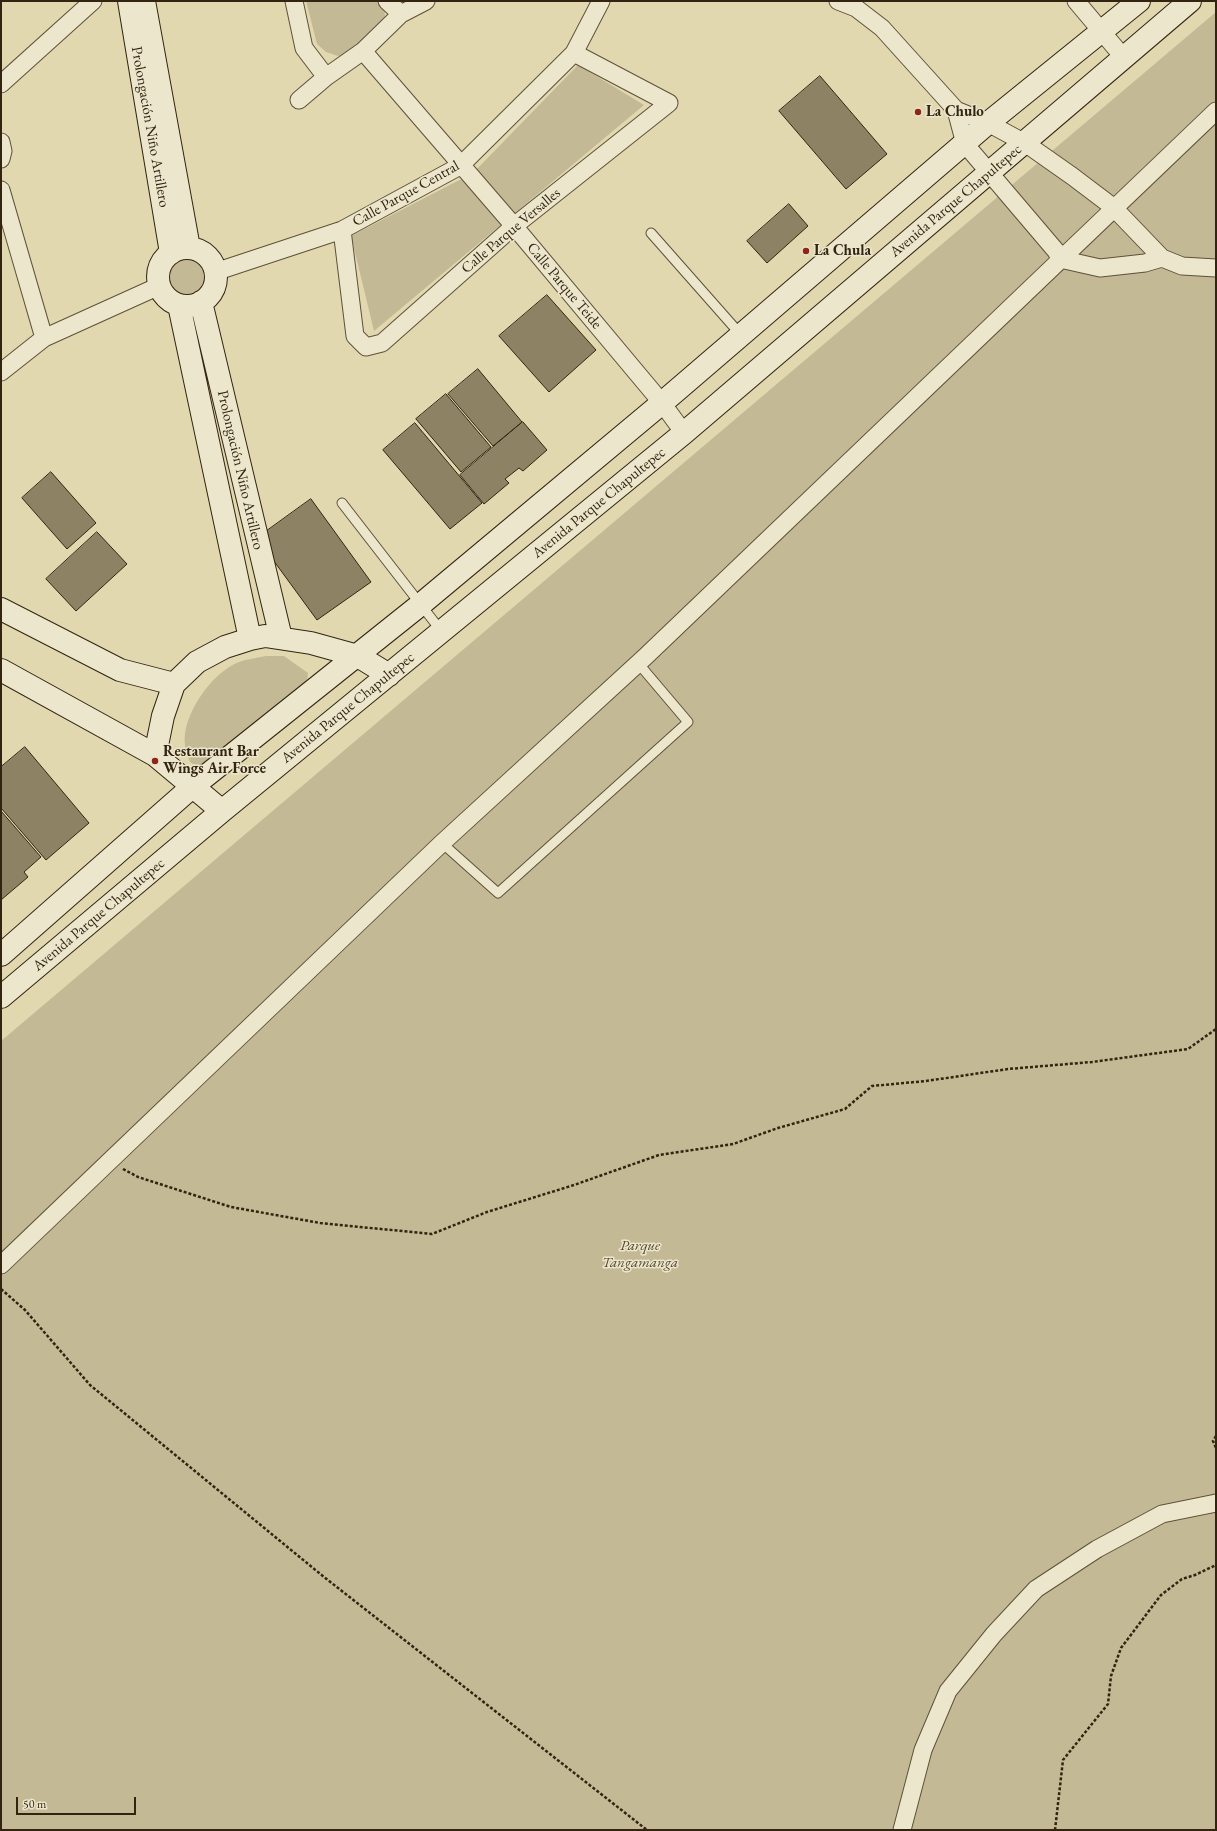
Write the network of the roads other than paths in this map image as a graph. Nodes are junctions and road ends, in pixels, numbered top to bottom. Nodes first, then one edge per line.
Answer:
1 (94, 1) edge
2 (128, 1) edge
3 (144, 1) edge
4 (294, 1) edge
5 (387, 1) edge
6 (426, 1) edge
7 (601, 1) edge
8 (838, 1) edge
9 (1076, 1) edge
10 (1139, 1) edge
11 (1190, 1) edge
12 (401, 14) junction
13 (1102, 32) junction
14 (363, 51) junction
15 (574, 53) junction
16 (1124, 58) junction
17 (326, 77) junction
18 (1, 84) edge
19 (299, 100) dead end
20 (956, 110) junction
21 (1216, 111) edge
22 (988, 123) junction
23 (1, 142) edge
24 (1025, 143) junction
25 (965, 144) junction
26 (1, 159) edge
27 (460, 166) junction
28 (989, 172) junction
29 (1, 192) edge
30 (1113, 208) junction
31 (514, 226) junction
32 (342, 230) junction
33 (651, 234) dead end
34 (180, 251) junction
35 (1162, 258) junction
36 (1060, 259) junction
37 (1216, 268) edge
38 (215, 272) junction
39 (159, 286) junction
40 (200, 302) junction
41 (179, 305) junction
42 (741, 335) junction
43 (44, 338) junction
44 (1, 372) edge
45 (662, 404) junction
46 (684, 433) junction
47 (342, 503) dead end
48 (420, 605) junction
49 (1, 609) edge
50 (442, 632) junction
51 (281, 638) junction
52 (250, 639) junction
53 (358, 656) junction
54 (638, 663) junction
55 (1, 670) edge
56 (389, 674) junction
57 (174, 684) junction
58 (155, 755) junction
59 (192, 787) junction
60 (222, 811) junction
61 (442, 844) junction
62 (1, 955) edge
63 (1, 997) edge
64 (1, 1265) edge
65 (1216, 1503) edge
66 (902, 1830) edge

1 - 18 street
2 - 34 main road, Prolongación Niño Artillero
3 - 34 main road, Prolongación Niño Artillero
4 - 17 street
5 - 12 street
6 - 12 street
7 - 15 street, Calle Parque Central
8 - 20 street
9 - 13 street
10 - 13 main road
11 - 16 main road, Avenida Parque Chapultepec
12 - 14 street
13 - 16 street
13 - 22 main road
14 - 17 street
14 - 27 street, Calle Parque Teide
15 - 27 street, Calle Parque Central
15 - 31 street, Calle Parque Versalles
16 - 24 main road, Avenida Parque Chapultepec
17 - 19 street
20 - 22 street
20 - 25 street
21 - 30 street
22 - 24 street
22 - 25 main road
23 - 26 street
24 - 28 main road, Avenida Parque Chapultepec
24 - 30 street
25 - 28 street
25 - 42 main road
27 - 31 street, Calle Parque Teide
27 - 32 street, Calle Parque Central
28 - 36 street
28 - 46 main road, Avenida Parque Chapultepec
29 - 43 street
30 - 35 street
30 - 36 street
31 - 32 street, Calle Parque Versalles
31 - 45 street, Calle Parque Teide
32 - 38 street, Calle Parque Central
33 - 42 lane
34 - 38 main road
34 - 39 main road
35 - 36 street
35 - 37 street
36 - 54 street
38 - 40 main road
39 - 41 main road
39 - 43 street
40 - 41 main road
40 - 51 main road, Prolongación Niño Artillero
41 - 52 main road, Prolongación Niño Artillero
42 - 45 main road
43 - 44 street
45 - 46 street, Calle Parque Teide
45 - 48 main road
46 - 50 main road, Avenida Parque Chapultepec
47 - 48 lane
48 - 50 lane
48 - 53 main road
49 - 57 main road
50 - 56 main road, Avenida Parque Chapultepec
51 - 52 main road
51 - 53 main road
52 - 57 main road
53 - 56 main road
53 - 59 main road
54 - 61 street
54 - 61 lane
55 - 58 main road
56 - 60 main road, Avenida Parque Chapultepec
57 - 58 main road
58 - 59 main road
59 - 60 main road
59 - 62 main road
60 - 63 main road, Avenida Parque Chapultepec
61 - 64 street
65 - 66 street

